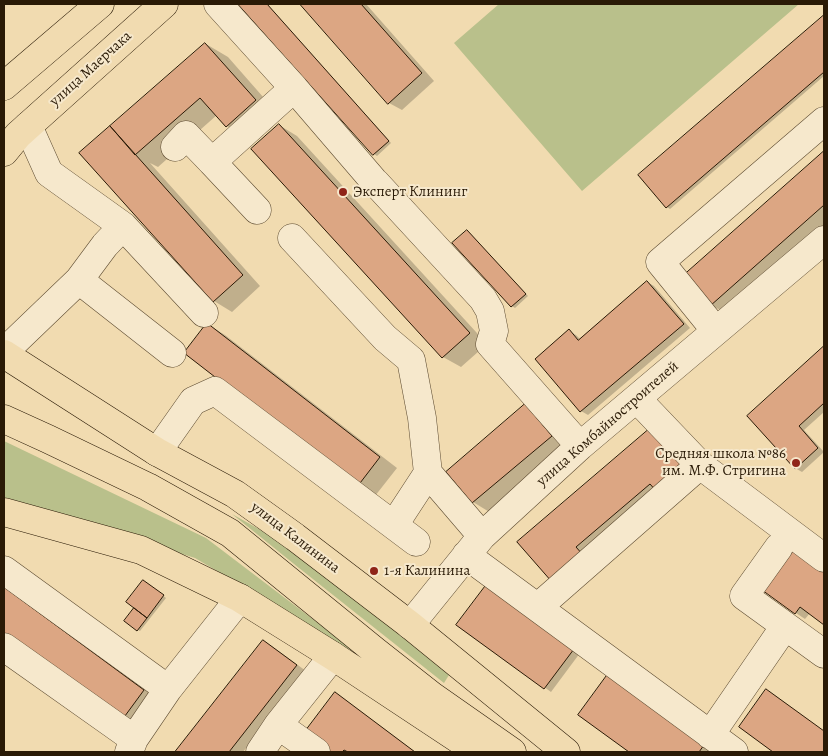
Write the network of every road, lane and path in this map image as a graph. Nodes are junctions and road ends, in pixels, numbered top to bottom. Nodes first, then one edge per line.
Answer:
1 (100, 4) edge
2 (164, 4) edge
3 (218, 4) edge
4 (4, 86) edge
5 (294, 88) junction
6 (824, 122) edge
7 (13, 139) edge
8 (175, 147) dead end
9 (212, 162) junction
10 (257, 210) dead end
11 (122, 226) junction
12 (292, 238) dead end
13 (824, 240) edge
14 (79, 280) junction
15 (204, 313) dead end
16 (716, 331) junction
17 (4, 353) edge
18 (172, 353) dead end
19 (637, 399) junction
20 (4, 420) edge
21 (580, 446) junction
22 (157, 452) junction
23 (700, 465) junction
24 (428, 473) junction
25 (4, 512) edge
26 (394, 525) junction
27 (416, 542) dead end
28 (474, 546) junction
29 (779, 547) dead end
30 (824, 558) edge
31 (4, 570) edge
32 (240, 598) junction
33 (538, 607) junction
34 (410, 625) junction
35 (785, 626) junction
36 (4, 647) edge
37 (824, 654) edge
38 (333, 656) junction
39 (168, 689) junction
40 (278, 725) junction
41 (710, 735) junction
42 (131, 746) edge
43 (260, 752) edge
44 (316, 752) edge
45 (478, 752) edge
46 (512, 752) edge
47 (566, 752) edge
48 (734, 752) edge

1 - 4 main road
2 - 7 main road, улица Маерчака
3 - 5 street
5 - 9 street
5 - 21 street
6 - 16 street
7 - 11 street
8 - 9 street
9 - 10 street
11 - 14 street
11 - 15 street
12 - 24 street
13 - 16 street, улица Комбайностроителей
14 - 17 street
14 - 18 street
16 - 19 street, улица Комбайностроителей
17 - 22 main road, улица Калинина
19 - 21 street, улица Комбайностроителей
19 - 23 street
20 - 46 main road
21 - 28 street, улица Комбайностроителей
22 - 26 street
22 - 34 main road, улица Калинина
23 - 30 street
23 - 33 street
24 - 26 street
24 - 28 street
25 - 32 main road
26 - 27 street
28 - 33 street
28 - 34 street, улица Комбайностроителей
29 - 35 street
31 - 39 street
32 - 38 main road
32 - 39 street
33 - 41 street
34 - 47 main road, улица Калинина
35 - 37 street
35 - 41 street
36 - 42 street
38 - 40 street
38 - 45 main road
39 - 42 street
40 - 43 street
40 - 44 street
41 - 48 street

